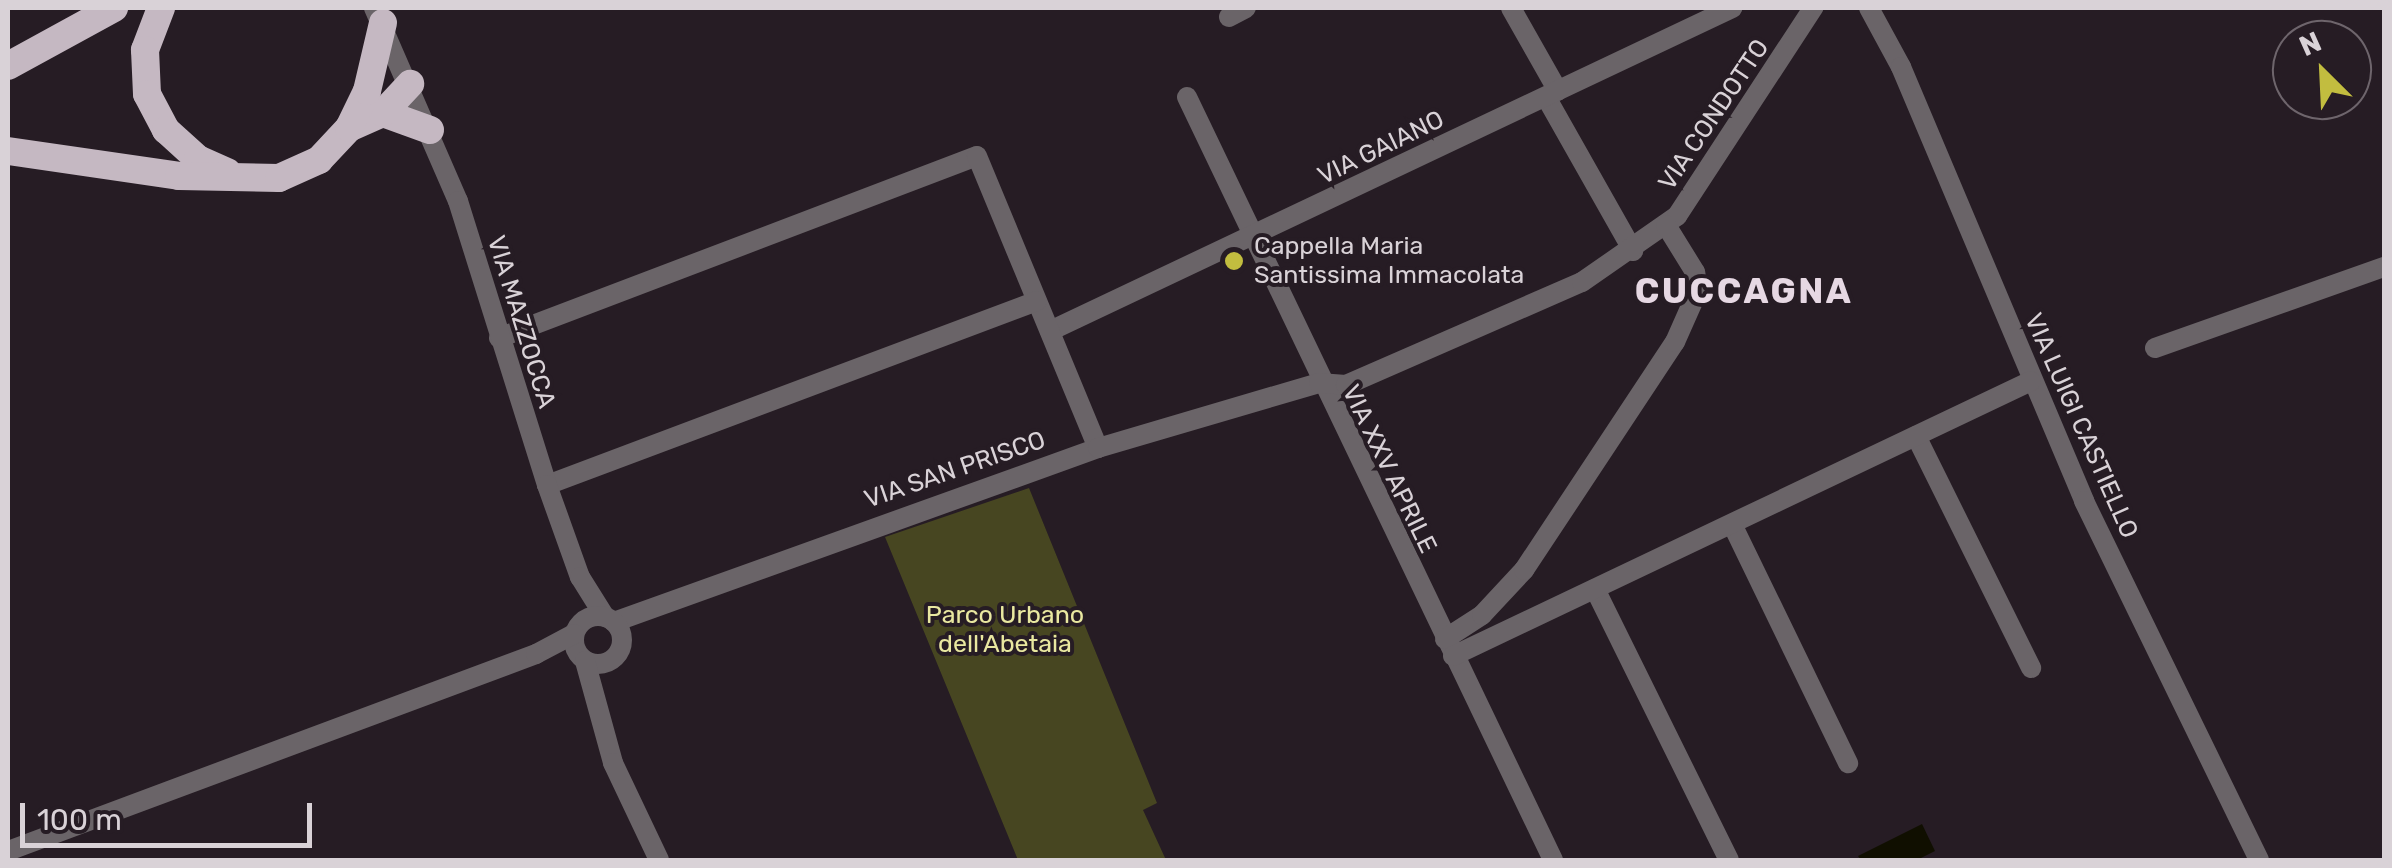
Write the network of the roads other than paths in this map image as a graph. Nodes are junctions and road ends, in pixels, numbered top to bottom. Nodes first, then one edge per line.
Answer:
1 (114, 8) edge
2 (160, 8) edge
3 (1512, 8) edge
4 (1732, 8) edge
5 (1813, 8) edge
6 (1869, 8) edge
7 (379, 16) edge
8 (8, 66) edge
9 (410, 84) junction
10 (1552, 94) junction
11 (1188, 96) dead end
12 (375, 102) junction
13 (430, 130) junction
14 (8, 151) edge
15 (242, 178) junction
16 (1666, 225) junction
17 (1252, 238) junction
18 (1633, 251) junction
19 (2384, 267) edge
20 (1038, 302) junction
21 (1050, 331) junction
22 (498, 338) junction
23 (2154, 348) dead end
24 (2031, 381) junction
25 (1319, 382) junction
26 (1916, 436) junction
27 (1098, 448) junction
28 (547, 485) junction
29 (1732, 524) junction
30 (580, 577) junction
31 (1595, 589) junction
32 (610, 620) junction
33 (577, 629) junction
34 (1449, 648) junction
35 (536, 654) junction
36 (615, 658) junction
37 (582, 659) junction
38 (2032, 668) dead end
39 (602, 711) junction
40 (1848, 763) dead end
41 (8, 850) edge
42 (659, 860) edge
43 (1553, 860) edge
44 (1729, 860) edge
45 (2259, 860) edge

1 - 8 highway
2 - 15 highway
3 - 10 street
4 - 10 street, VIA GAIANO
5 - 16 street, VIA CONDOTTO
6 - 24 street, VIA LUIGI CASTIELLO
7 - 9 street, VIA MAZZOCCA
7 - 12 highway
9 - 12 highway
9 - 13 street, VIA MAZZOCCA
10 - 17 street, VIA GAIANO
10 - 18 street
11 - 17 street, VIA XXV APRILE
12 - 13 highway
12 - 15 highway
13 - 22 street, VIA MAZZOCCA
14 - 15 highway
16 - 18 street, VIA CONDOTTO
16 - 34 street
17 - 21 street, VIA GAIANO
17 - 25 street, VIA XXV APRILE
18 - 25 street, VIA CONDOTTO
19 - 23 street
20 - 21 street
20 - 22 street
20 - 28 street
21 - 27 street
22 - 28 street, VIA MAZZOCCA
24 - 26 street
24 - 45 street, VIA LUIGI CASTIELLO
25 - 27 street, VIA SAN PRISCO
25 - 34 street, VIA XXV APRILE
26 - 29 street
26 - 38 street
27 - 32 street, VIA SAN PRISCO
28 - 30 street, VIA MAZZOCCA
29 - 31 street
29 - 40 street
30 - 32 street, VIA MAZZOCCA
30 - 33 street, VIA MAZZOCCA
31 - 34 street
31 - 44 street
32 - 33 street
32 - 36 street
33 - 35 street
33 - 37 street
34 - 43 street, VIA XXV APRILE
35 - 37 street
35 - 41 street
36 - 37 street
36 - 39 street
37 - 39 street
39 - 42 street

